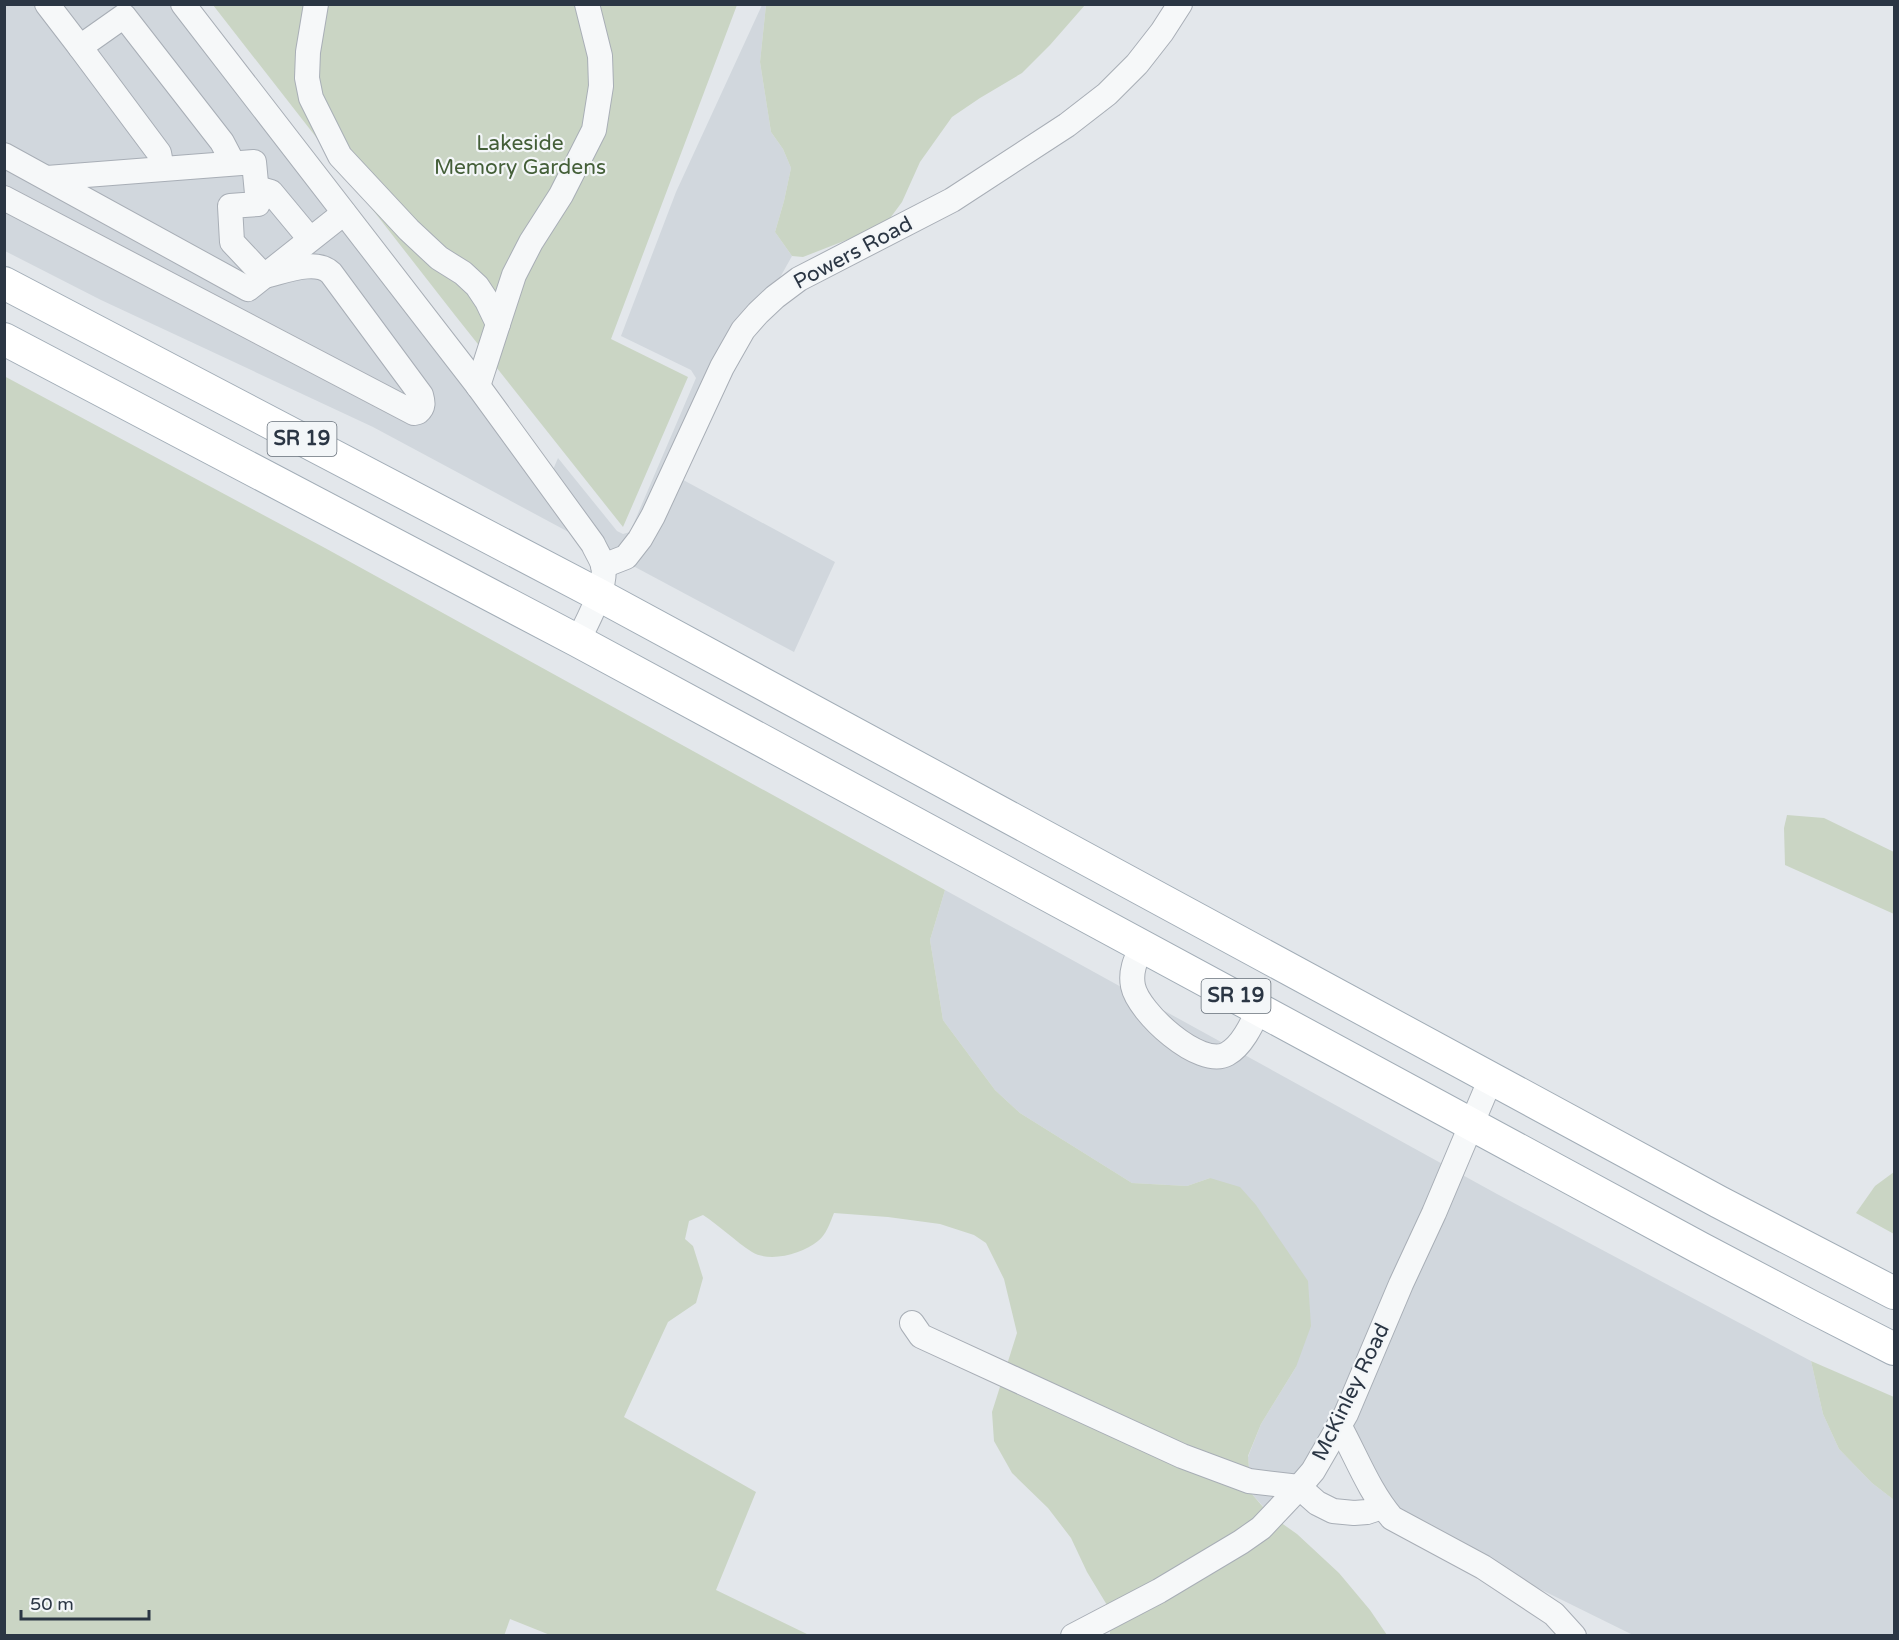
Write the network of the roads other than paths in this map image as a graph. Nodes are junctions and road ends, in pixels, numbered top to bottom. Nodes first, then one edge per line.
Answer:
1 (47, 4) edge
2 (183, 4) edge
3 (316, 4) edge
4 (587, 4) edge
5 (1180, 4) edge
6 (80, 47) junction
7 (4, 155) edge
8 (233, 163) junction
9 (162, 170) junction
10 (46, 178) junction
11 (257, 188) junction
12 (4, 198) edge
13 (344, 213) junction
14 (310, 239) junction
15 (264, 276) junction
16 (4, 283) edge
17 (4, 306) edge
18 (498, 324) junction
19 (4, 339) edge
20 (151, 360) junction
21 (478, 386) junction
22 (601, 581) junction
23 (578, 640) junction
24 (1142, 946) junction
25 (1259, 1009) junction
26 (1491, 1078) junction
27 (1470, 1124) junction
28 (1894, 1293) edge
29 (912, 1323) dead end
30 (1894, 1349) edge
31 (1339, 1425) junction
32 (1299, 1487) junction
33 (1382, 1507) junction
34 (1074, 1635) edge
35 (1574, 1635) edge

1 - 6 street
2 - 13 street
3 - 18 street
4 - 18 street
5 - 22 street, Powers Road
6 - 8 street
6 - 9 street
7 - 10 street
8 - 9 street
8 - 11 street
9 - 10 street
10 - 15 street
11 - 14 street
11 - 15 street
12 - 15 street
13 - 14 street
13 - 21 street
14 - 15 street
16 - 20 main road, SR 19
17 - 20 main road
18 - 21 street
19 - 23 main road, SR 19
20 - 22 main road, SR 19
21 - 22 street
22 - 23 street
22 - 26 main road, SR 19
23 - 24 main road, SR 19
24 - 25 main road, SR 19
24 - 25 street
25 - 27 main road, SR 19
26 - 27 street, McKinley Road
26 - 28 main road, SR 19
27 - 30 main road, SR 19
27 - 31 street, McKinley Road
29 - 32 street
31 - 32 street, McKinley Road
31 - 33 street
32 - 33 street
32 - 34 street, McKinley Road
33 - 35 street

